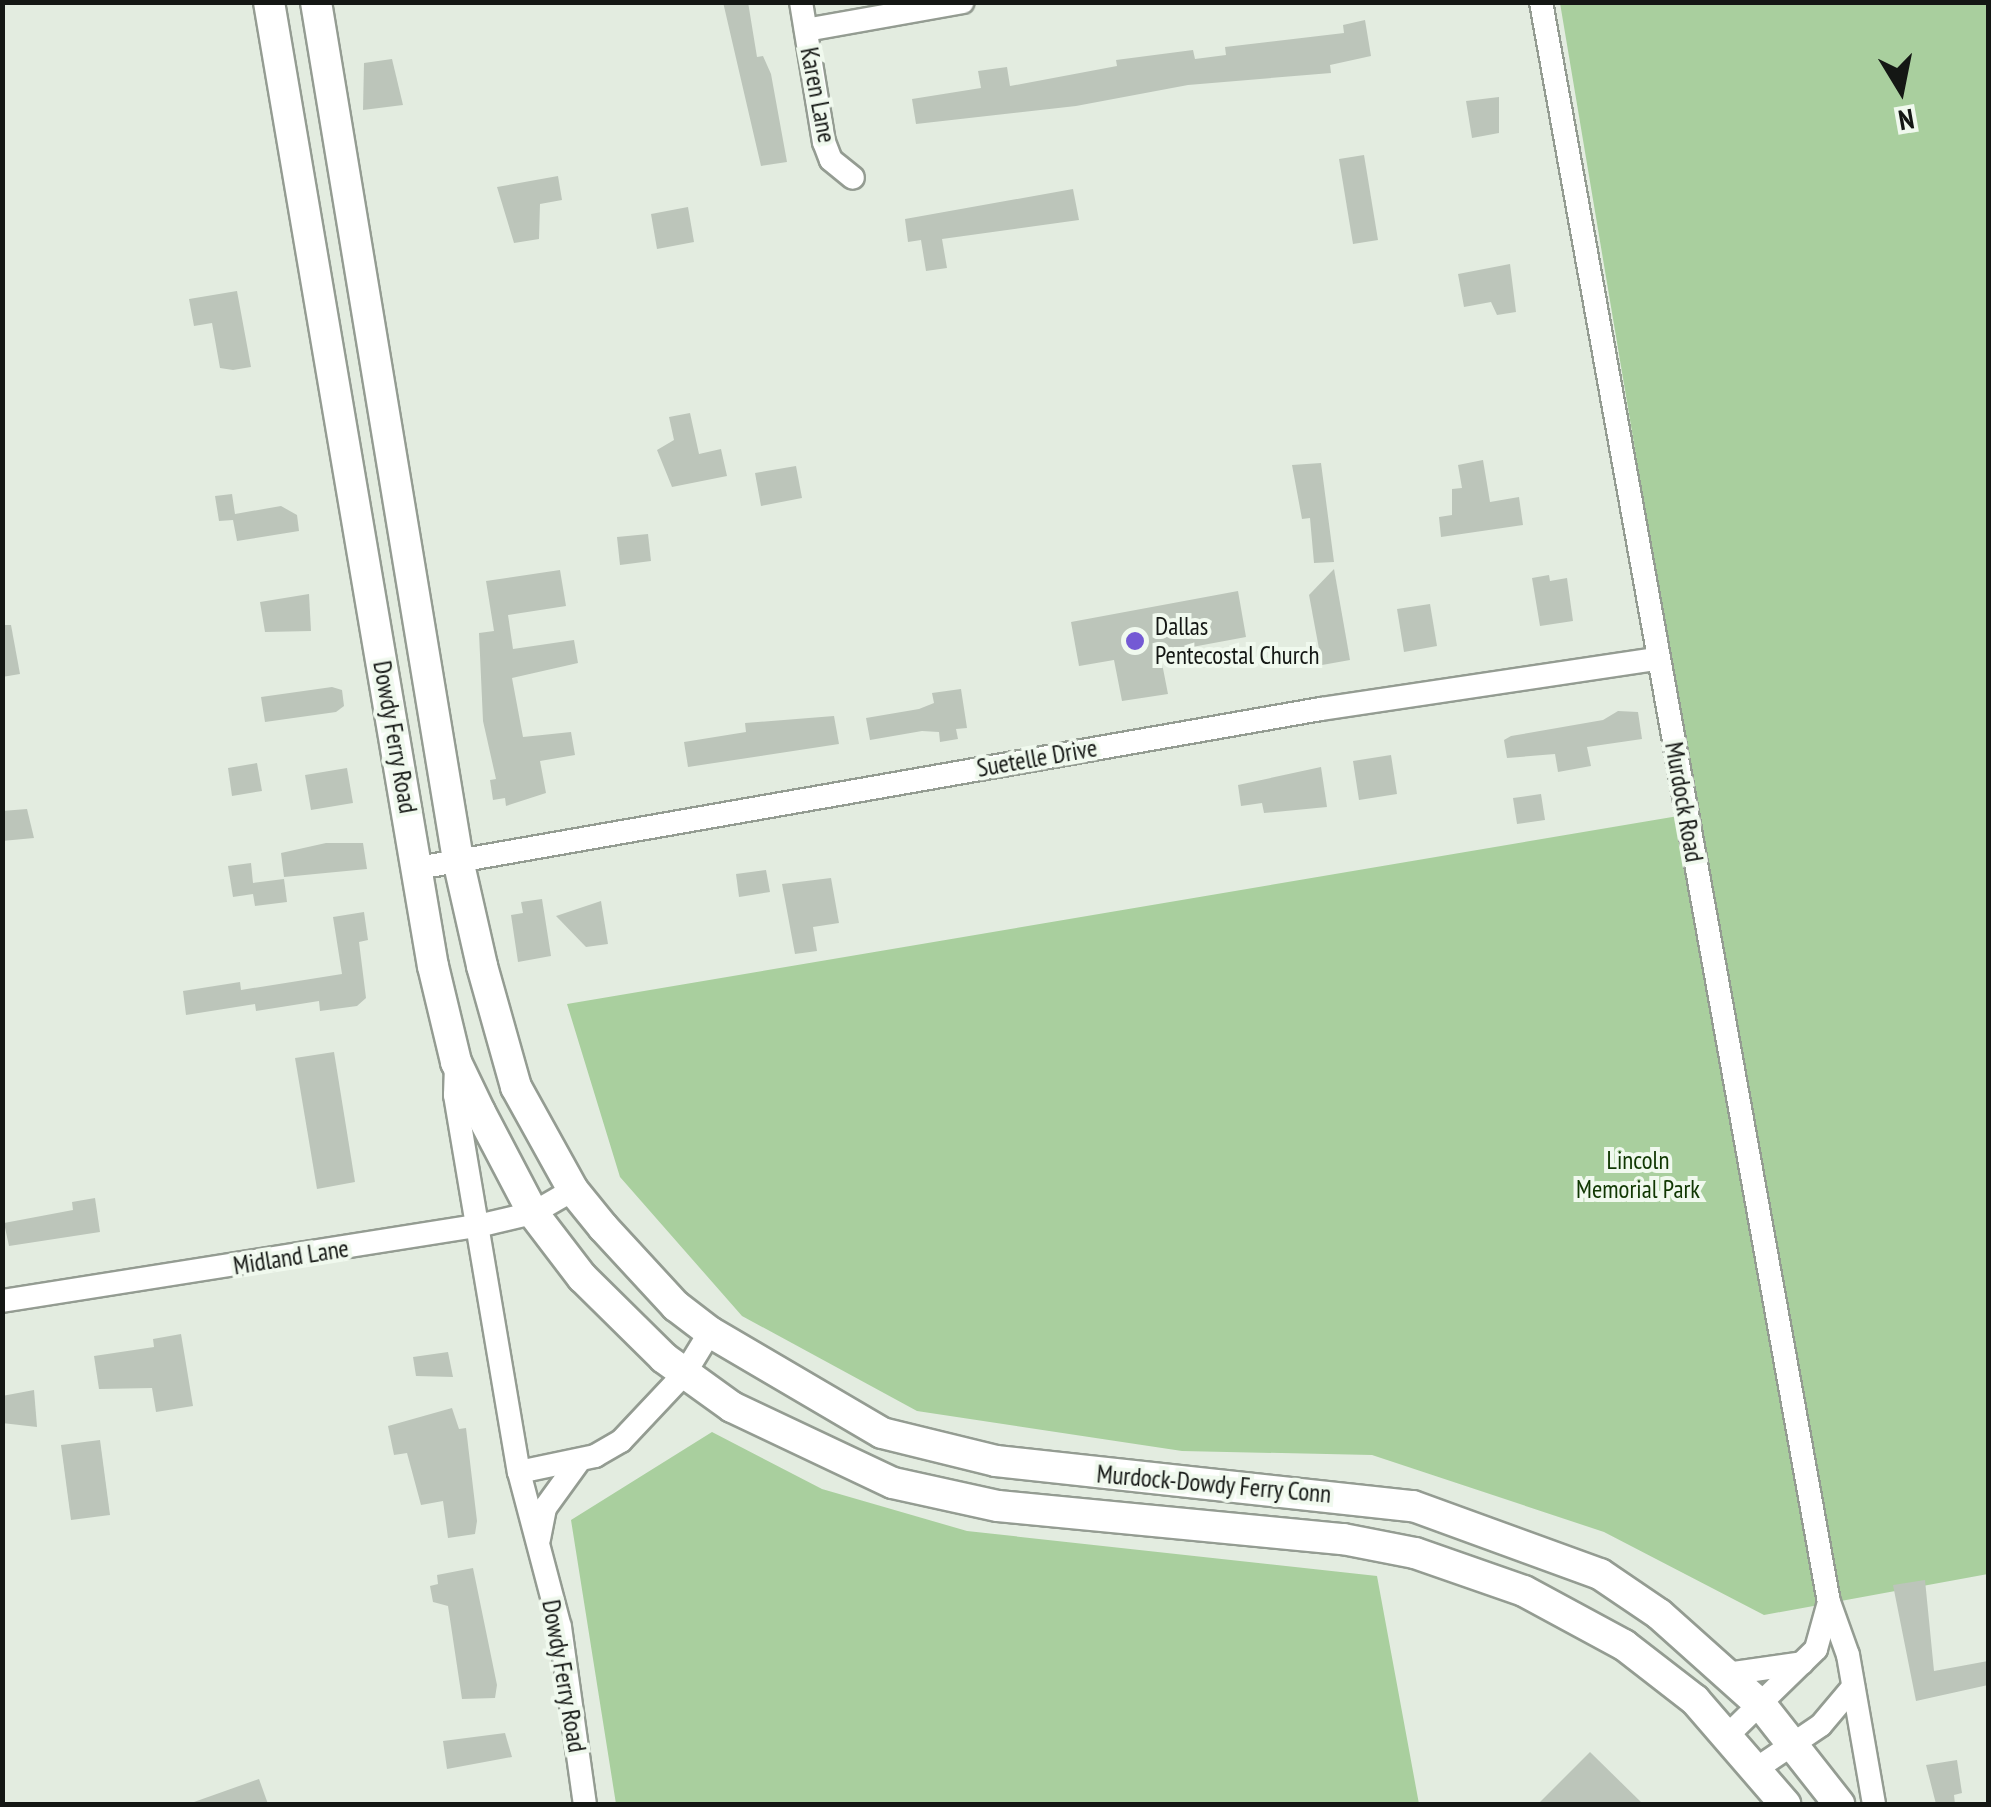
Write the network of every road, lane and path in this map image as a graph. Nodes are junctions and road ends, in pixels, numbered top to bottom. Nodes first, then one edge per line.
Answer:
1 (269, 2) edge
2 (316, 2) edge
3 (802, 2) edge
4 (963, 2) edge
5 (1541, 2) edge
6 (806, 30) junction
7 (853, 178) dead end
8 (360, 270) junction
9 (316, 278) junction
10 (1658, 659) junction
11 (458, 860) junction
12 (418, 868) junction
13 (456, 1062) junction
14 (573, 1190) junction
15 (533, 1213) junction
16 (478, 1226) junction
17 (2, 1301) edge
18 (710, 1332) junction
19 (685, 1373) junction
20 (579, 1461) junction
21 (519, 1472) junction
22 (1181, 1482) junction
23 (1174, 1523) junction
24 (538, 1548) junction
25 (1829, 1602) junction
26 (1848, 1655) junction
27 (1809, 1656) junction
28 (1726, 1674) junction
29 (1853, 1686) junction
30 (1762, 1706) junction
31 (1728, 1736) junction
32 (1794, 1741) junction
33 (1756, 1769) junction
34 (585, 1804) edge
35 (1785, 1804) edge
36 (1839, 1804) edge
37 (1874, 1804) edge

1 - 9 main road, Dowdy Ferry Road
2 - 8 main road, Dowdy Ferry Road
3 - 6 street, Karen Lane
4 - 6 street
5 - 10 street, Murdock Road
6 - 7 street, Karen Lane
8 - 9 main road
8 - 11 main road, Dowdy Ferry Road
9 - 12 main road, Dowdy Ferry Road
10 - 11 street, Suetelle Drive
10 - 25 street, Murdock Road
11 - 12 street, Suetelle Drive
11 - 14 main road, Dowdy Ferry Road
12 - 13 main road, Dowdy Ferry Road
13 - 15 main road, Murdock-Dowdy Ferry Conn
13 - 16 street, Dowdy Ferry Road
14 - 15 street, Midland Lane
14 - 18 main road, Murdock-Dowdy Ferry Conn
15 - 16 street, Midland Lane
15 - 19 main road, Murdock-Dowdy Ferry Conn
16 - 17 street, Midland Lane
16 - 21 street, Dowdy Ferry Road
18 - 19 street
18 - 22 main road, Murdock-Dowdy Ferry Conn
19 - 20 street
19 - 23 main road, Murdock-Dowdy Ferry Conn
20 - 21 street
20 - 24 street
21 - 24 street, Dowdy Ferry Road
22 - 23 main road
22 - 28 main road, Murdock-Dowdy Ferry Conn
23 - 31 main road, Murdock-Dowdy Ferry Conn
24 - 34 street, Dowdy Ferry Road
25 - 26 street, Murdock Road
25 - 27 street, Murdock Road
26 - 27 street
26 - 29 street, Murdock Road
27 - 28 street
27 - 30 street, Murdock Road
28 - 30 main road, Murdock-Dowdy Ferry Conn
29 - 32 street
29 - 37 street, Murdock Road
30 - 31 street, Murdock Road
30 - 32 main road, Murdock-Dowdy Ferry Conn
31 - 33 main road, Murdock-Dowdy Ferry Conn
32 - 33 street
32 - 36 main road, Murdock-Dowdy Ferry Conn
33 - 35 main road, Murdock-Dowdy Ferry Conn

